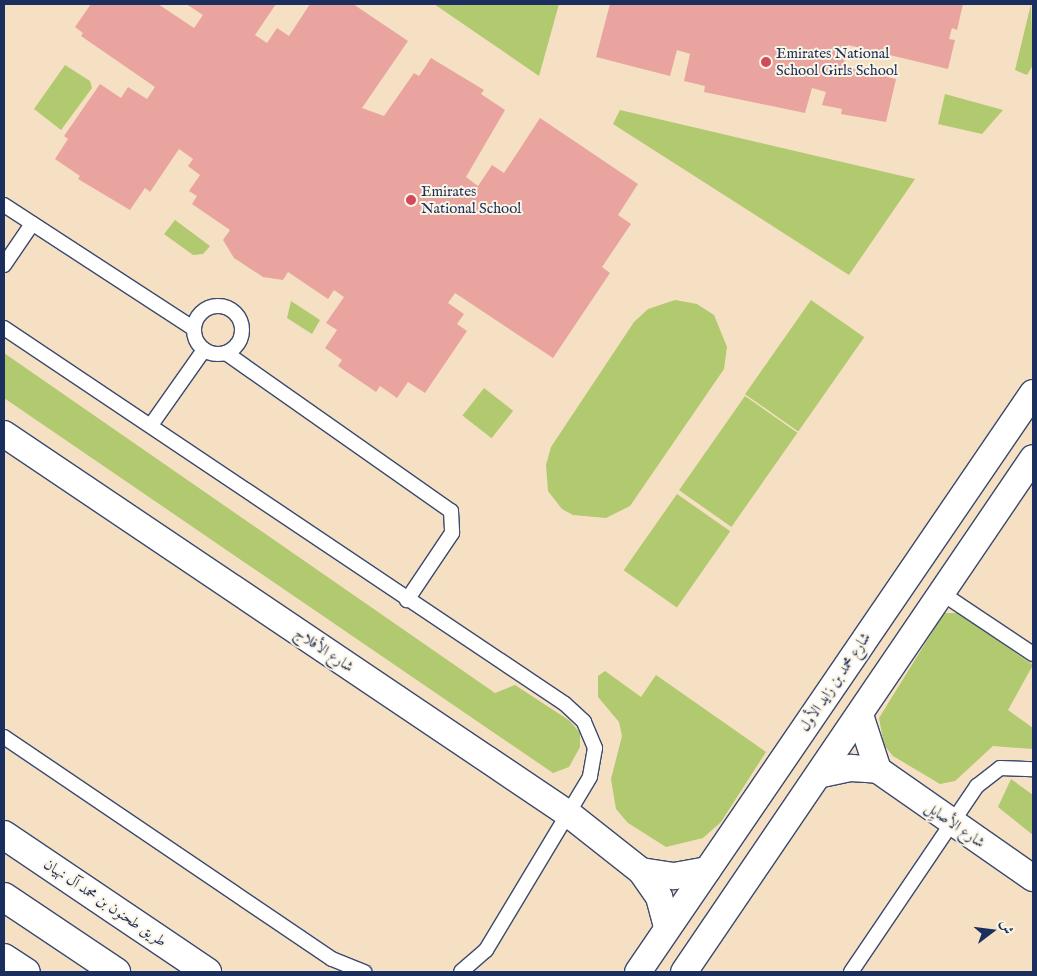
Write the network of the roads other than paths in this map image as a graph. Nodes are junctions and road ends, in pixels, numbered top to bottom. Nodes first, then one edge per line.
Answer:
1 (4, 205) edge
2 (32, 224) junction
3 (4, 265) edge
4 (4, 328) edge
5 (194, 329) junction
6 (204, 350) junction
7 (226, 353) junction
8 (1033, 393) edge
9 (151, 425) junction
10 (4, 434) edge
11 (1033, 458) edge
12 (943, 594) junction
13 (407, 600) junction
14 (1033, 654) edge
15 (861, 718) junction
16 (4, 737) edge
17 (1033, 769) edge
18 (878, 770) junction
19 (822, 774) junction
20 (570, 815) junction
21 (949, 822) junction
22 (4, 835) edge
23 (707, 870) junction
24 (641, 871) junction
25 (1033, 878) edge
26 (4, 897) edge
27 (667, 927) junction
28 (4, 956) edge
29 (27, 972) edge
30 (116, 972) edge
31 (207, 972) edge
32 (365, 972) edge
33 (462, 972) edge
34 (638, 972) edge
35 (684, 972) edge
36 (850, 972) edge

1 - 2 lane
2 - 3 lane
2 - 5 lane
4 - 9 lane
5 - 6 lane
5 - 7 lane
6 - 7 lane
6 - 9 lane
7 - 13 lane
8 - 23 street, شارع محمد بن زايد الأول
9 - 13 lane
10 - 20 street, شارع الأفلاج
11 - 12 street
12 - 14 lane
12 - 15 street
13 - 20 lane
15 - 18 street
15 - 19 street
16 - 32 lane
17 - 21 lane
18 - 19 street
18 - 21 street, شارع الأصايِل
19 - 35 street
20 - 24 street, شارع الأفلاج
20 - 33 lane
21 - 25 street, شارع الأصايِل
21 - 36 lane
22 - 31 main road, طريق طحنون بن محمد آل نهيان
23 - 24 street, شارع الأفلاج
23 - 27 street, شارع محمد بن زايد الأول
24 - 27 street, شارع الأفلاج
26 - 30 main road
27 - 34 street, شارع محمد بن زايد الأول
28 - 29 street

